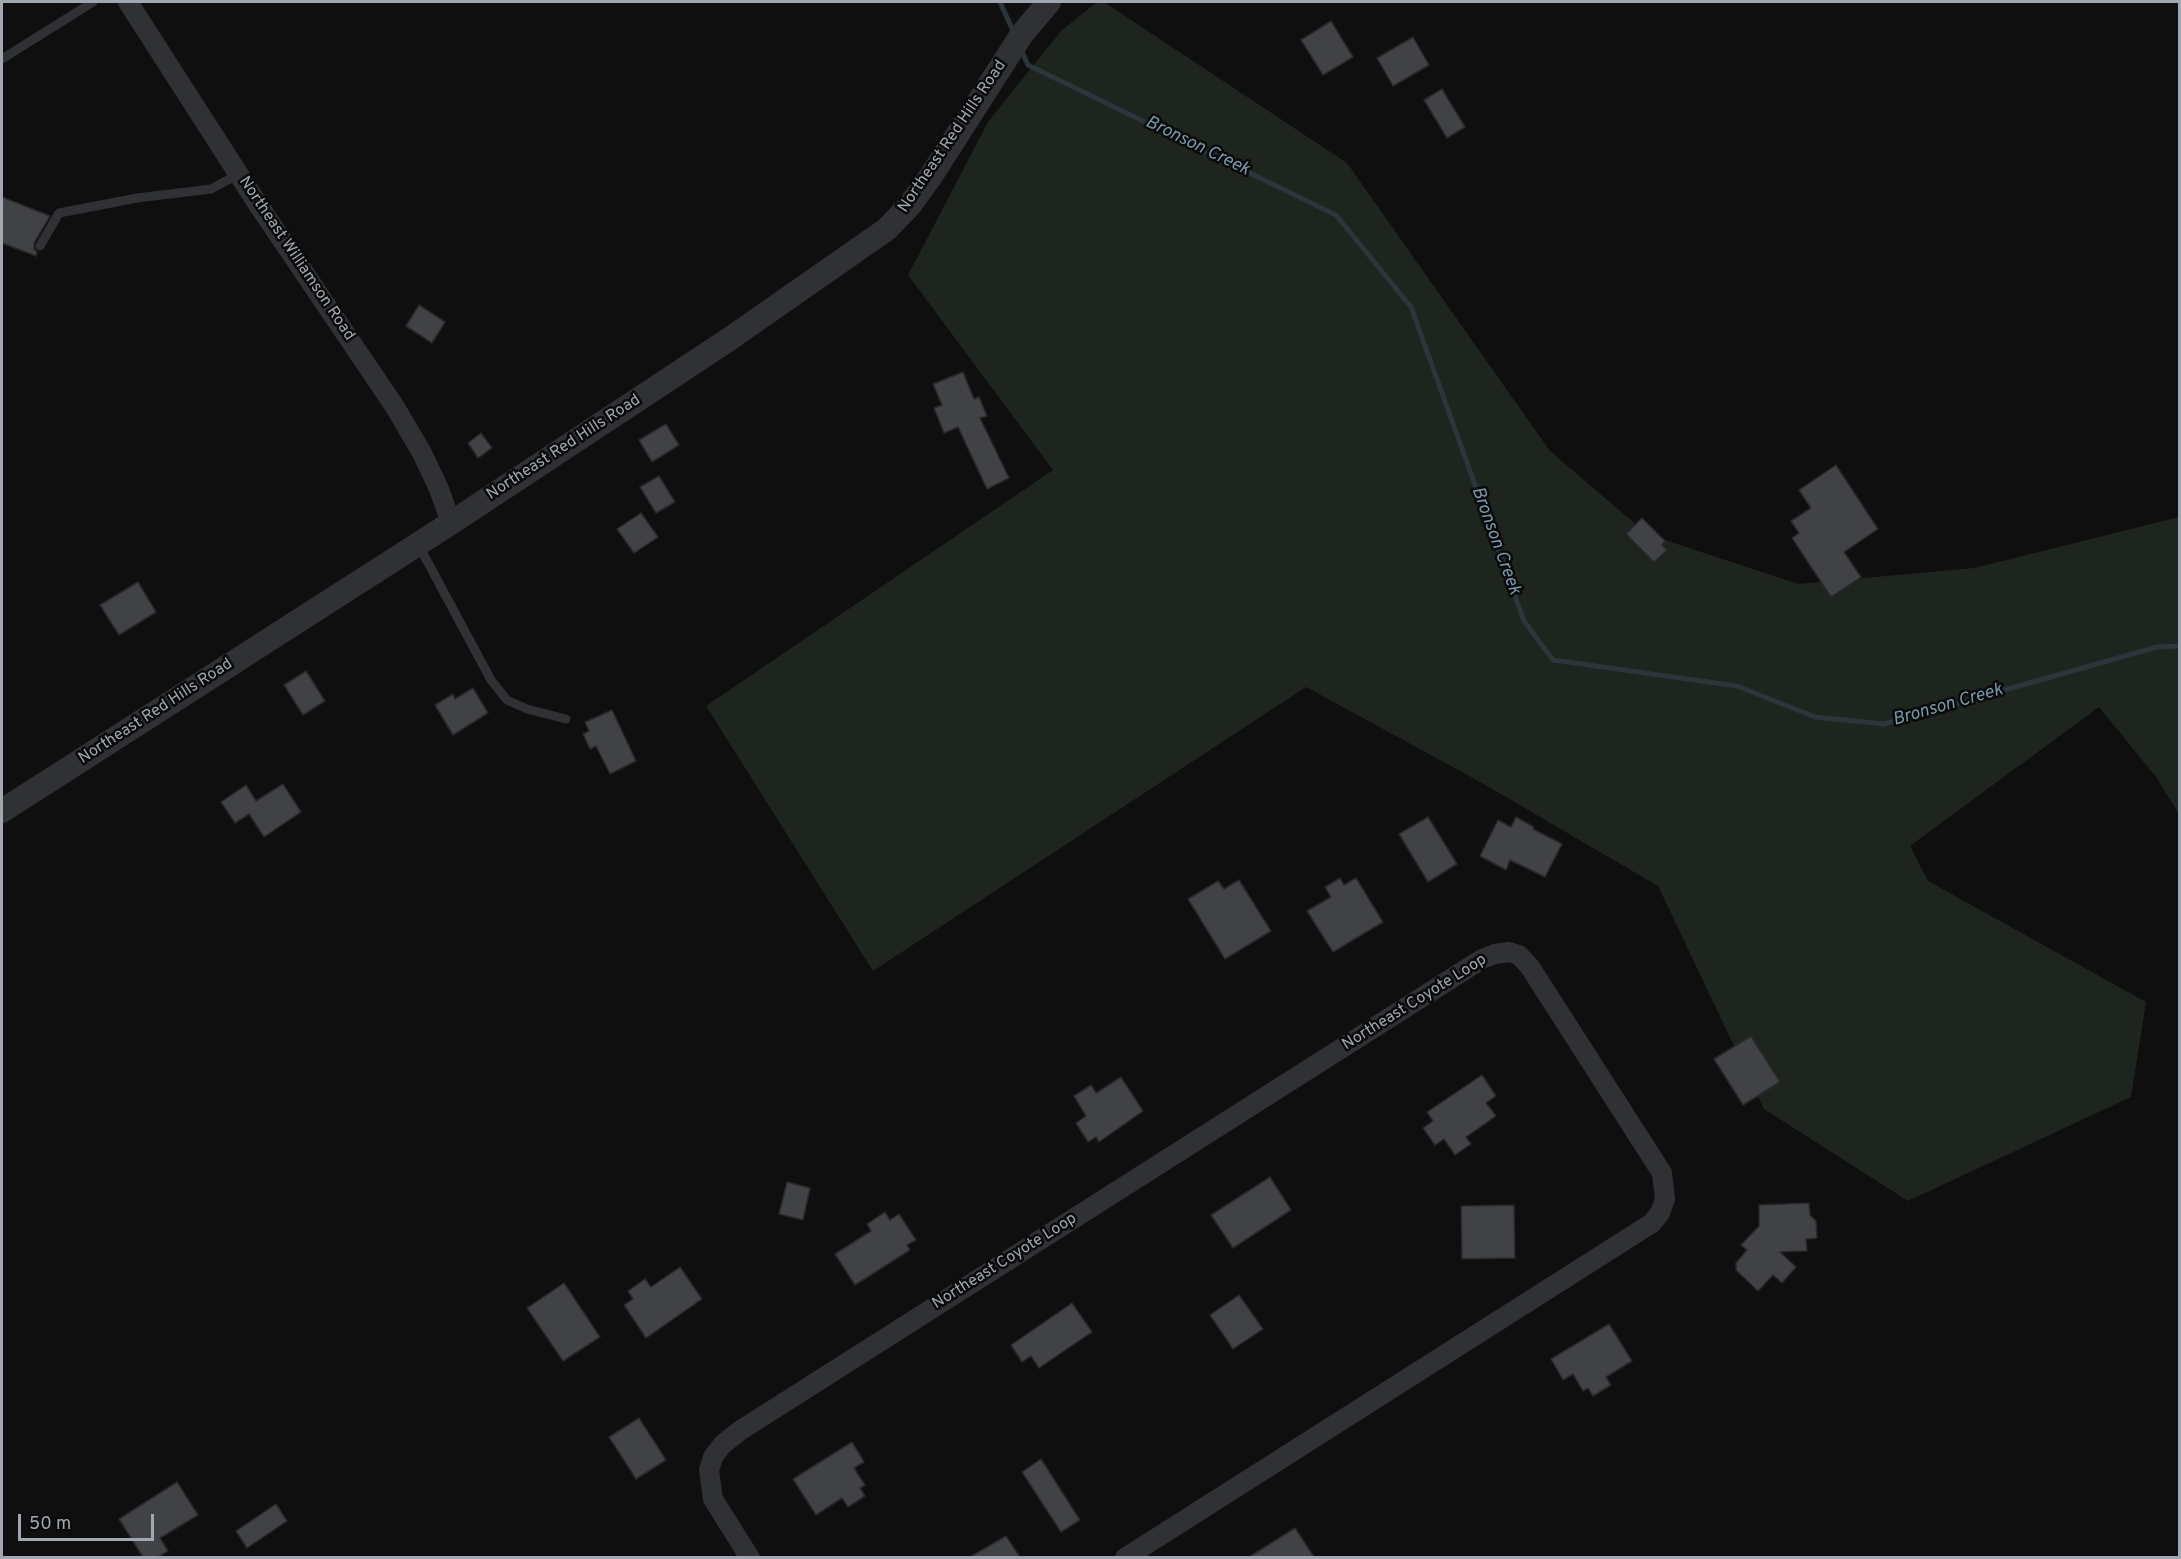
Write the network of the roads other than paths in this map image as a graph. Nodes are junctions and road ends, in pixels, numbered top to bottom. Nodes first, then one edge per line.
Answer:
1 (93, 2) edge
2 (128, 2) edge
3 (1048, 2) edge
4 (2, 59) edge
5 (239, 174) junction
6 (40, 246) dead end
7 (451, 523) junction
8 (418, 544) junction
9 (566, 719) dead end
10 (2, 811) edge
11 (750, 1557) edge
12 (1125, 1557) edge

1 - 4 lane
2 - 5 street, Northeast Williamson Road
3 - 7 street, Northeast Red Hills Road
5 - 6 lane
5 - 7 street, Northeast Williamson Road
7 - 8 street, Northeast Red Hills Road
8 - 9 lane
8 - 10 street, Northeast Red Hills Road
11 - 12 street, Northeast Coyote Loop

